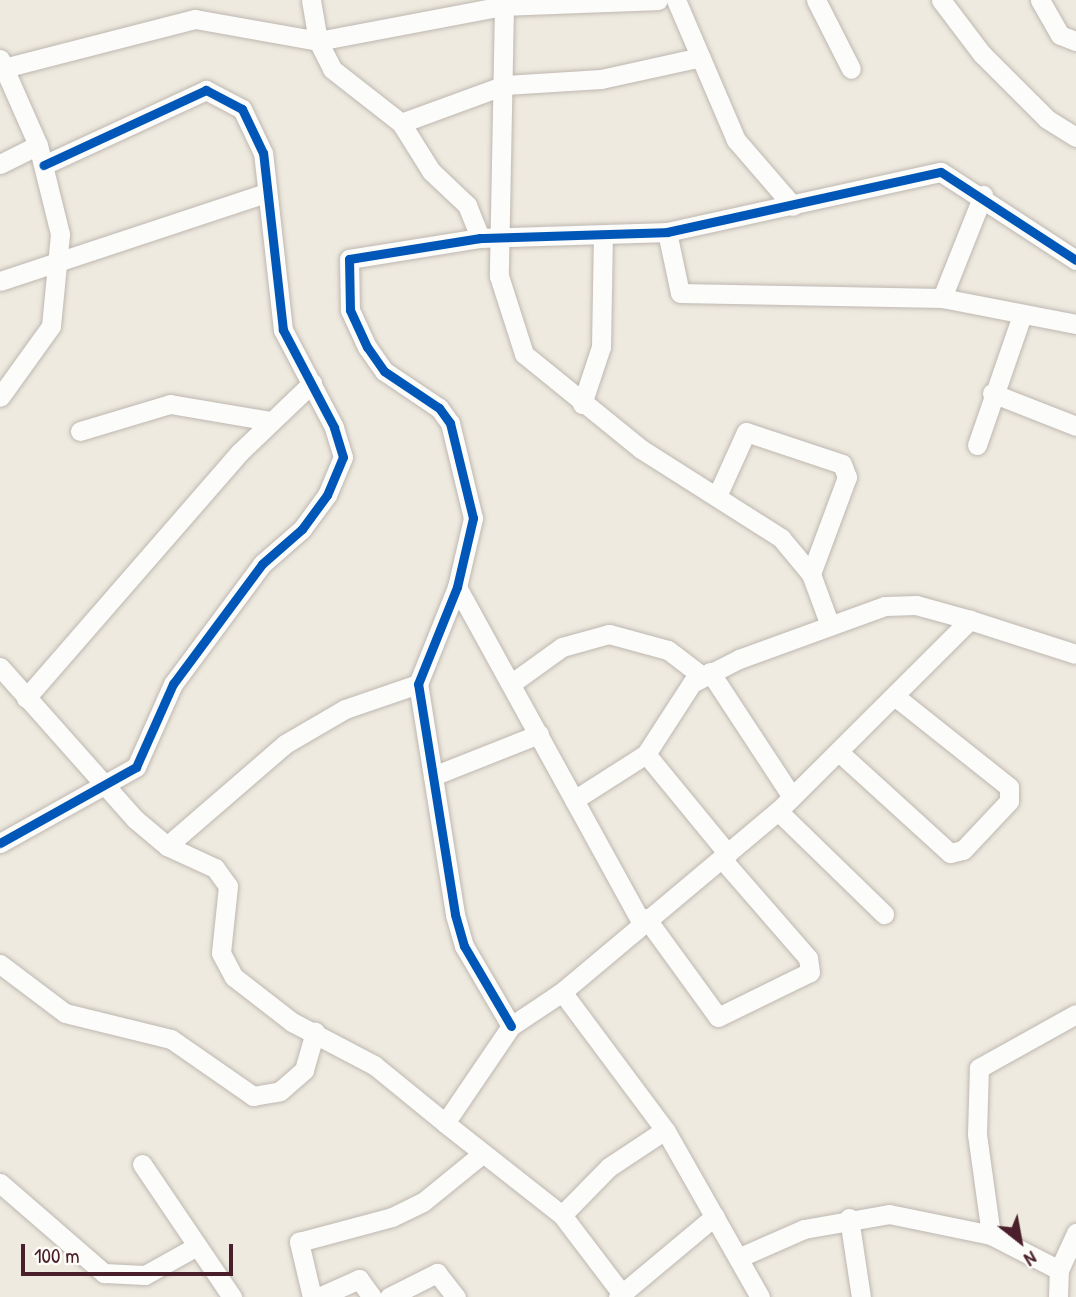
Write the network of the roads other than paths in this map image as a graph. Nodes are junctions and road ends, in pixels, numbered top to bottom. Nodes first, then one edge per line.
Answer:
1 (311, 0) edge
2 (658, 0) edge
3 (676, 0) edge
4 (816, 0) edge
5 (941, 0) edge
6 (1040, 0) edge
7 (562, 1) edge
8 (504, 6) junction
9 (318, 41) junction
10 (1076, 41) edge
11 (701, 57) junction
12 (2, 65) edge
13 (851, 69) dead end
14 (505, 85) junction
15 (401, 122) junction
16 (1076, 136) edge
17 (38, 145) junction
18 (0, 164) edge
19 (44, 164) junction
20 (266, 193) junction
21 (982, 195) junction
22 (793, 206) junction
23 (667, 233) junction
24 (490, 237) junction
25 (603, 237) junction
26 (59, 258) junction
27 (1076, 260) edge
28 (0, 281) edge
29 (942, 299) junction
30 (1021, 318) junction
31 (1076, 324) edge
32 (312, 383) junction
33 (992, 393) junction
34 (0, 397) edge
35 (582, 404) junction
36 (271, 421) junction
37 (1076, 426) edge
38 (80, 430) dead end
39 (977, 445) dead end
40 (717, 496) junction
41 (811, 574) junction
42 (457, 587) junction
43 (970, 620) junction
44 (829, 623) junction
45 (1076, 654) edge
46 (0, 667) edge
47 (706, 674) junction
48 (512, 683) junction
49 (418, 684) junction
50 (26, 698) junction
51 (897, 698) junction
52 (538, 734) junction
53 (840, 753) junction
54 (646, 754) junction
55 (433, 776) junction
56 (104, 782) junction
57 (574, 800) junction
58 (785, 804) junction
59 (0, 843) edge
60 (167, 846) junction
61 (725, 857) junction
62 (884, 914) dead end
63 (644, 920) junction
64 (0, 964) edge
65 (562, 992) junction
66 (1076, 1014) edge
67 (511, 1026) junction
68 (315, 1032) junction
69 (445, 1122) junction
70 (665, 1130) junction
71 (483, 1153) junction
72 (142, 1164) dead end
73 (0, 1183) edge
74 (562, 1215) junction
75 (715, 1216) junction
76 (849, 1218) junction
77 (1076, 1233) edge
78 (991, 1235) junction
79 (195, 1247) junction
80 (738, 1258) junction
81 (1059, 1270) junction
82 (620, 1296) edge
83 (232, 1297) edge
84 (312, 1297) edge
85 (320, 1297) edge
86 (372, 1297) edge
87 (389, 1297) edge
88 (456, 1297) edge
89 (761, 1297) edge
90 (860, 1297) edge
91 (1058, 1297) edge

1 - 9 street
2 - 7 street
3 - 11 street
4 - 13 street
5 - 16 street
6 - 10 street
7 - 8 street
8 - 9 street
8 - 14 street
9 - 12 street
9 - 15 street
11 - 14 street
11 - 22 street
12 - 17 street
14 - 15 street
14 - 24 street
15 - 24 street
17 - 18 street
17 - 19 street
19 - 20 street
19 - 26 street
20 - 26 street
20 - 32 street
21 - 22 street
21 - 27 street
21 - 29 street
22 - 23 street
23 - 25 street
23 - 29 street
24 - 25 street
24 - 35 street
24 - 42 street
25 - 35 street
26 - 28 street
26 - 34 street
29 - 30 street
30 - 31 street
30 - 33 street
32 - 36 street
32 - 56 street
33 - 37 street
33 - 39 street
35 - 40 street
36 - 38 street
36 - 50 street
40 - 41 street
40 - 41 street
41 - 44 street
42 - 48 street
42 - 49 street
43 - 44 street
43 - 45 street
43 - 51 street
44 - 47 street
46 - 50 street
47 - 48 street
47 - 54 street
47 - 58 street
48 - 52 street
49 - 55 street
49 - 60 street
50 - 56 street
51 - 53 street
51 - 53 street
52 - 55 street
52 - 57 street
53 - 58 street
54 - 57 street
54 - 61 street
55 - 67 street
56 - 59 street
56 - 60 street
57 - 63 street
58 - 61 street
58 - 62 street
60 - 68 street
61 - 63 street
61 - 63 street
63 - 65 street
64 - 68 street
65 - 67 street
65 - 70 street
66 - 78 street
67 - 69 street
68 - 69 street
69 - 71 street
70 - 74 street
70 - 75 street
71 - 74 street
71 - 84 street
72 - 79 street
73 - 79 street
74 - 82 street
75 - 80 street
75 - 82 street
76 - 78 street
76 - 80 street
76 - 90 street
77 - 81 street
78 - 81 street
79 - 83 street
80 - 89 street
81 - 91 street
85 - 86 street
87 - 88 street

